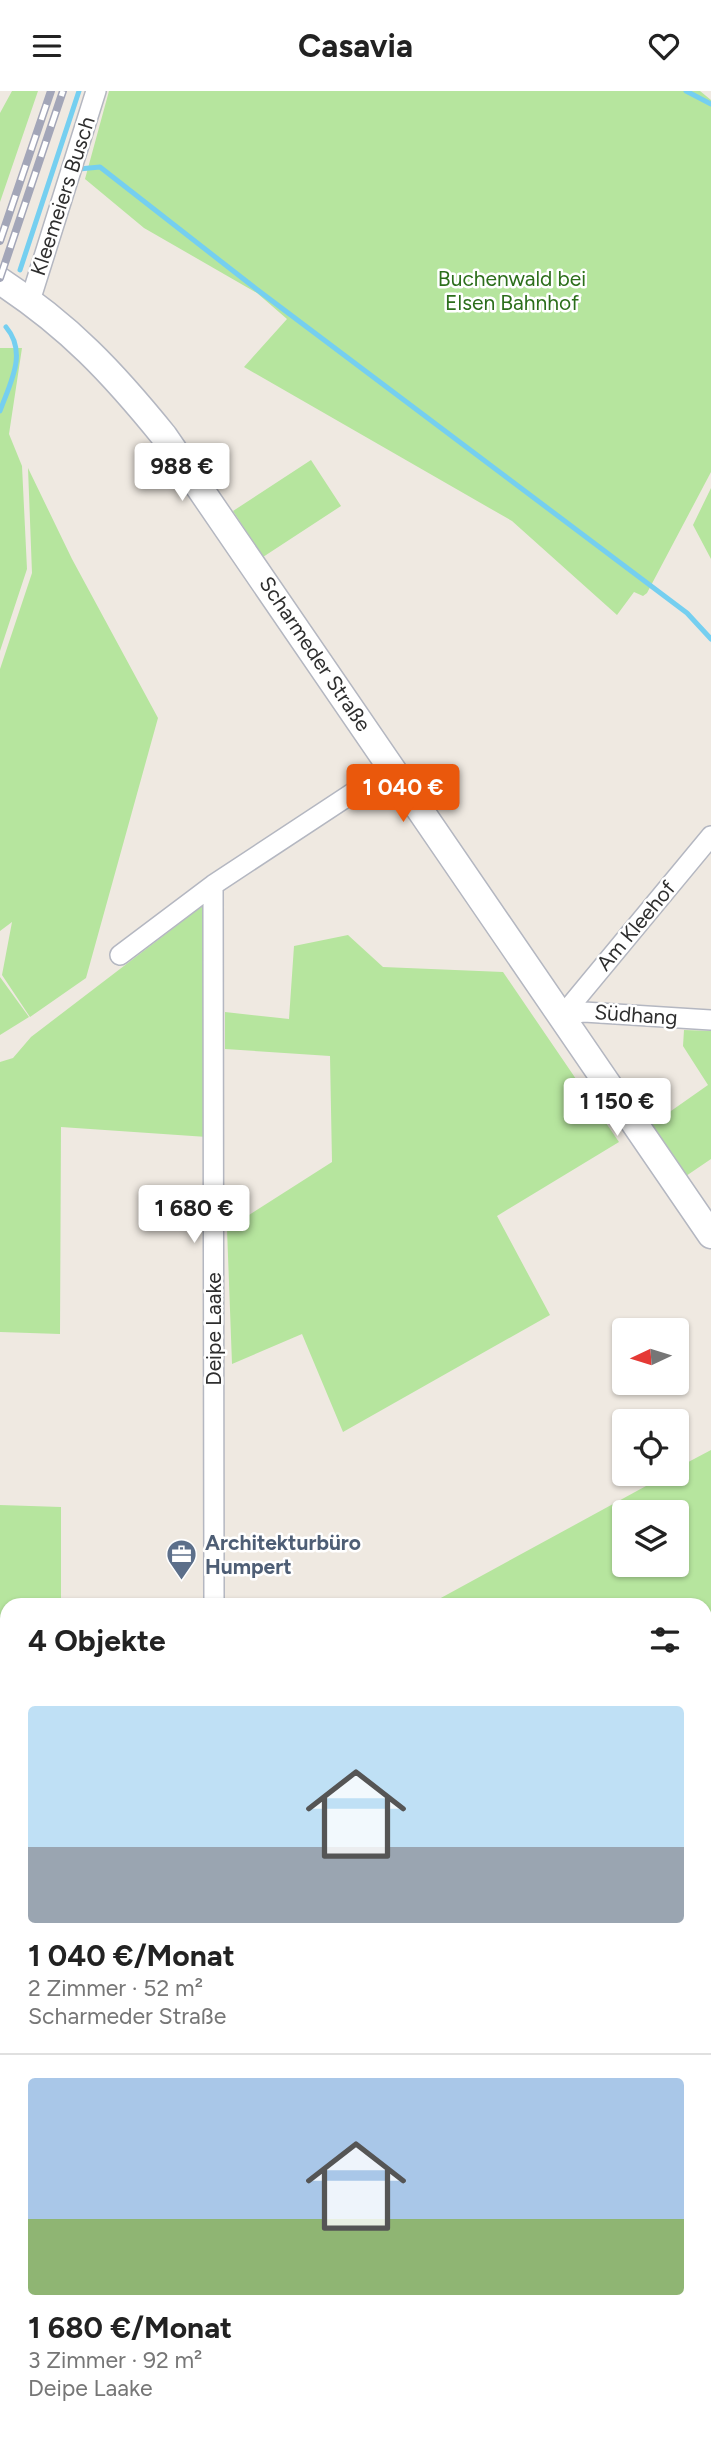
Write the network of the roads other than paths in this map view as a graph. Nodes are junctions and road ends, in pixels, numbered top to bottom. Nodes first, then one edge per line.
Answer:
1 (96, 91) edge
2 (0, 281) edge
3 (30, 301) junction
4 (392, 767) junction
5 (711, 836) edge
6 (213, 885) junction
7 (120, 955) dead end
8 (562, 1016) junction
9 (711, 1020) edge
10 (711, 1235) edge
11 (214, 1598) edge

1 - 3 street, Kleemeiers Busch
2 - 3 street, Scharmeder Straße
3 - 4 street, Scharmeder Straße
4 - 6 street
4 - 8 street, Scharmeder Straße
5 - 8 street, Am Kleehof
6 - 7 street
6 - 11 street, Deipe Laake
8 - 9 street, Südhang
8 - 10 street, Scharmeder Straße

